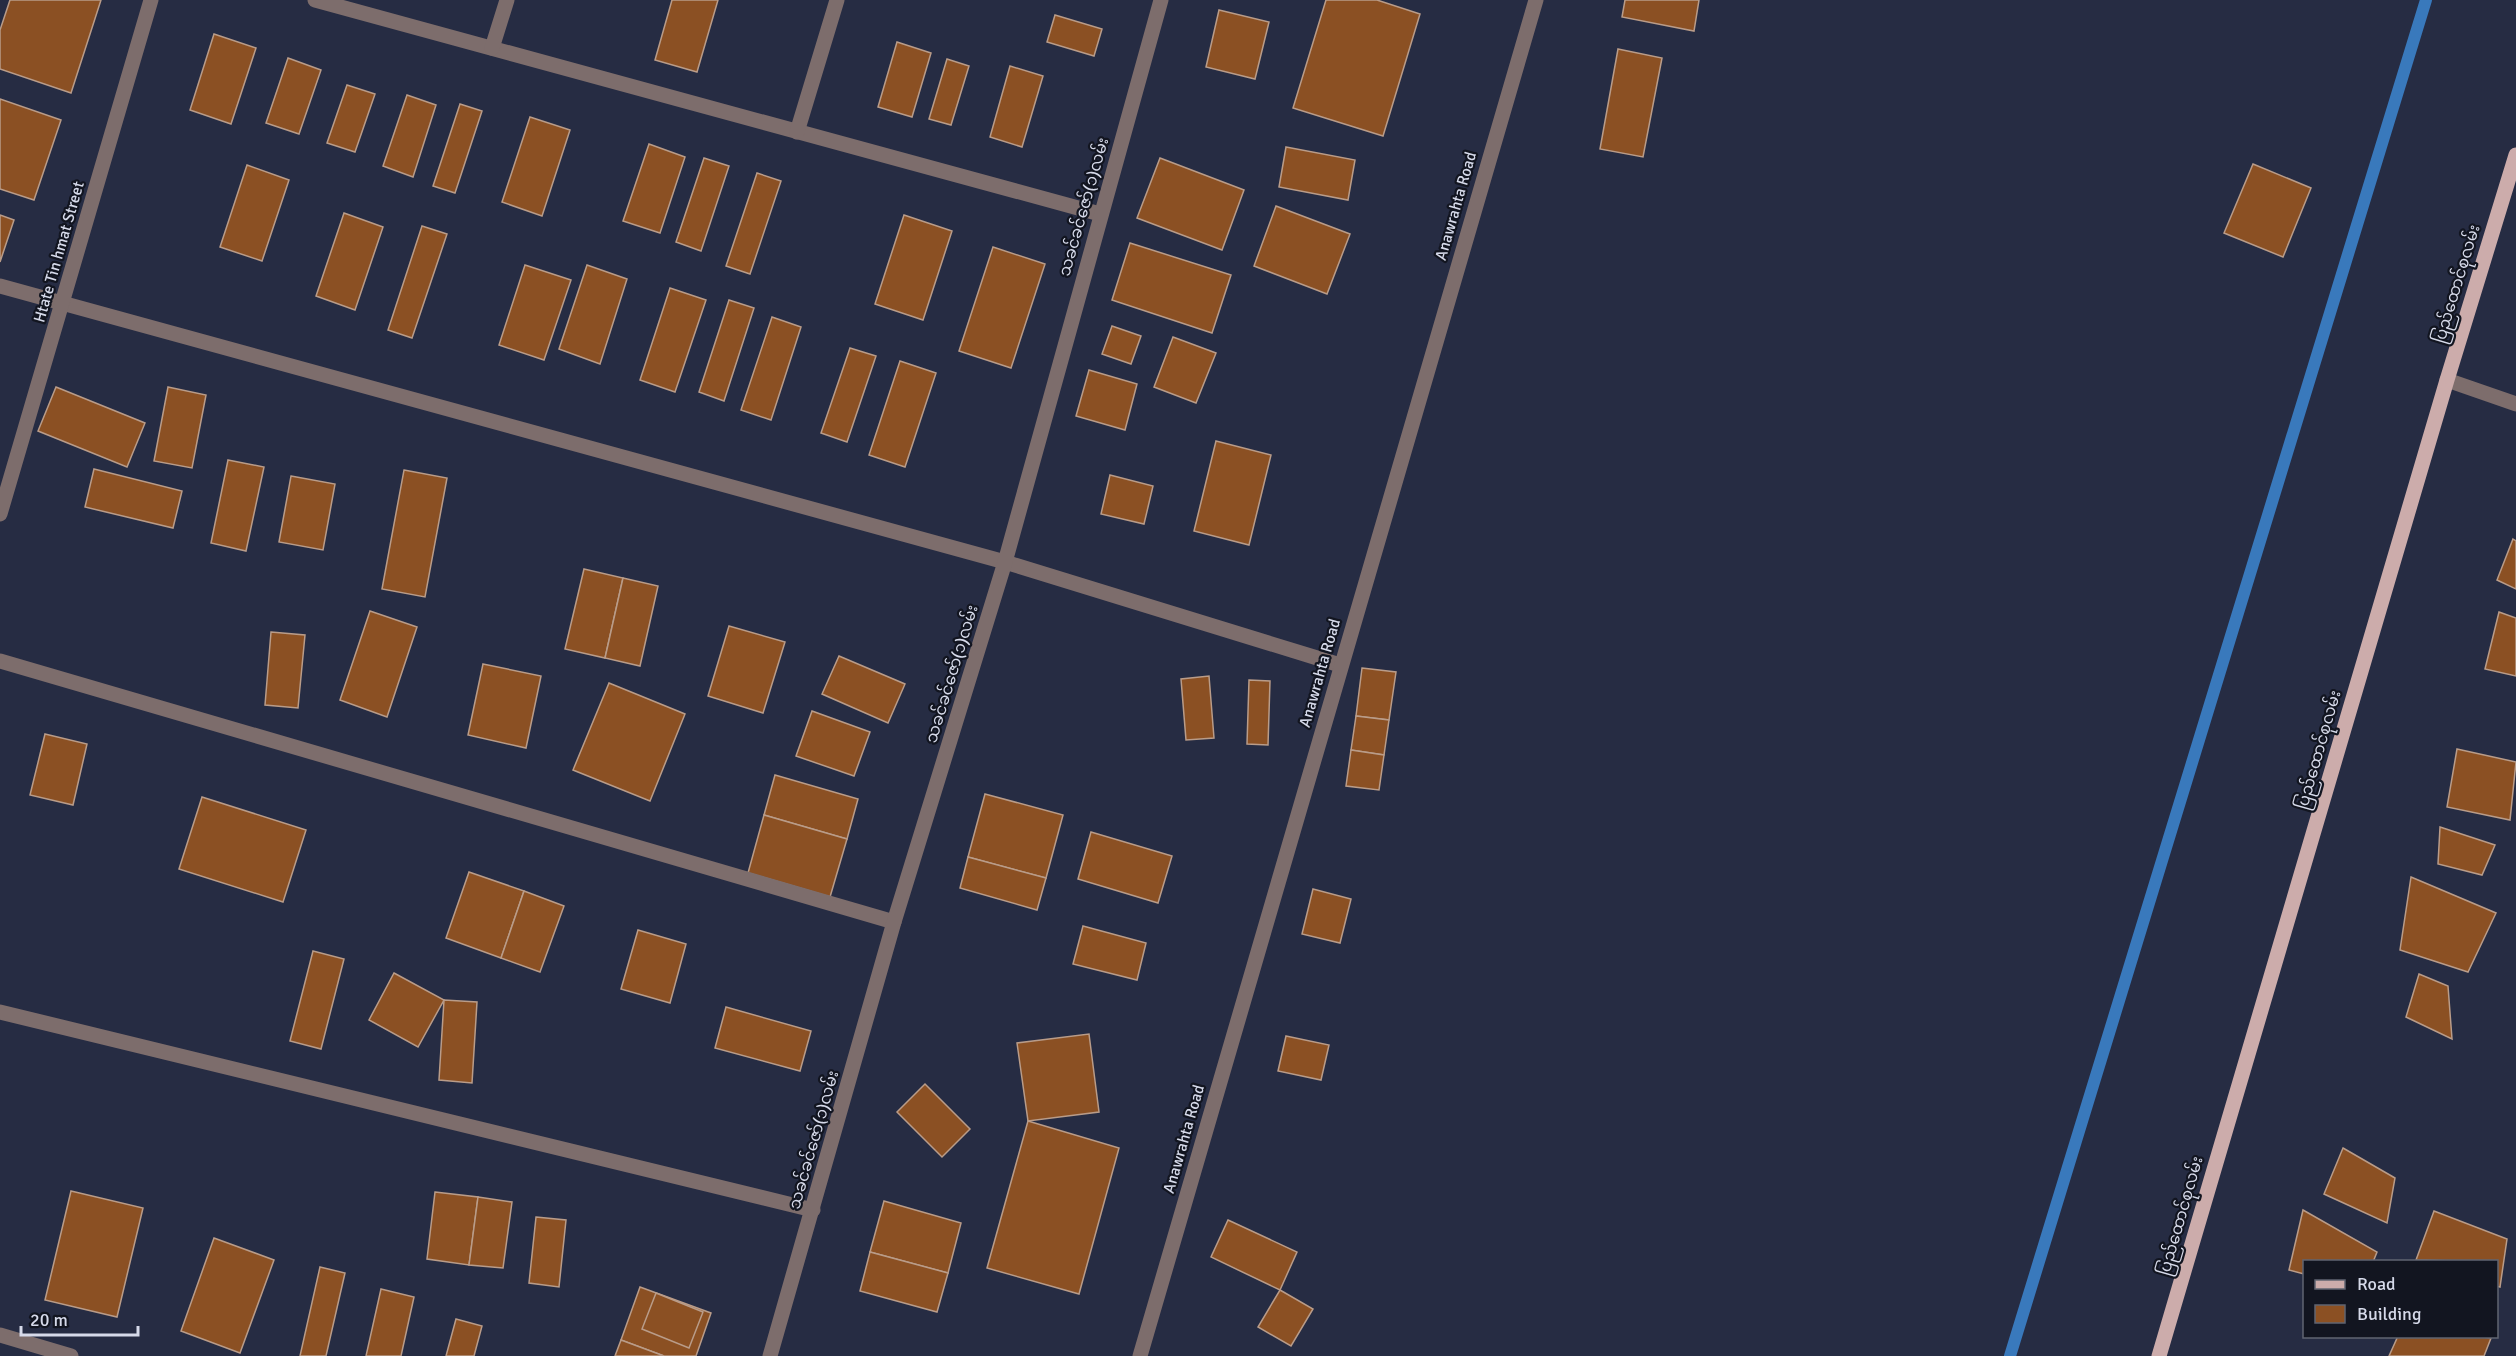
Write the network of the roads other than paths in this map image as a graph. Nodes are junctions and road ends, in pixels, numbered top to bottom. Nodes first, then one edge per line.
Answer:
1 (151, 0) edge
2 (315, 0) edge
3 (507, 0) edge
4 (837, 0) edge
5 (1161, 0) edge
6 (1536, 0) edge
7 (492, 48) junction
8 (797, 132) junction
9 (2516, 154) edge
10 (1100, 214) junction
11 (0, 286) edge
12 (62, 303) junction
13 (2447, 380) junction
14 (2516, 404) edge
15 (0, 514) edge
16 (1005, 562) junction
17 (0, 662) edge
18 (1340, 665) junction
19 (894, 922) junction
20 (0, 1012) edge
21 (813, 1210) junction
22 (0, 1335) edge
23 (71, 1356) edge
24 (770, 1356) edge
25 (1140, 1356) edge
26 (2159, 1356) edge

1 - 12 street, Htate Tin hmat Street
2 - 7 street
3 - 7 street
4 - 8 street
5 - 10 street, သခင်ခင်ဇော်(၁)လမ်း
6 - 18 street, Anawrahta Road
7 - 8 street
8 - 10 street
9 - 13 main road, ပြည်ထောင်စုလမ်း
10 - 16 street, သခင်ခင်ဇော်(၁)လမ်း
11 - 12 street
12 - 15 street, Htate Tin hmat Street
12 - 16 street
13 - 14 street
13 - 26 main road, ပြည်ထောင်စုလမ်း
16 - 18 street
16 - 19 street, သခင်ခင်ဇော်(၁)လမ်း
17 - 19 street
18 - 25 street, Anawrahta Road
19 - 21 street, သခင်ခင်ဇော်(၁)လမ်း
20 - 21 street
21 - 24 street, သခင်ခင်ဇော်(၁)လမ်း
22 - 23 street

